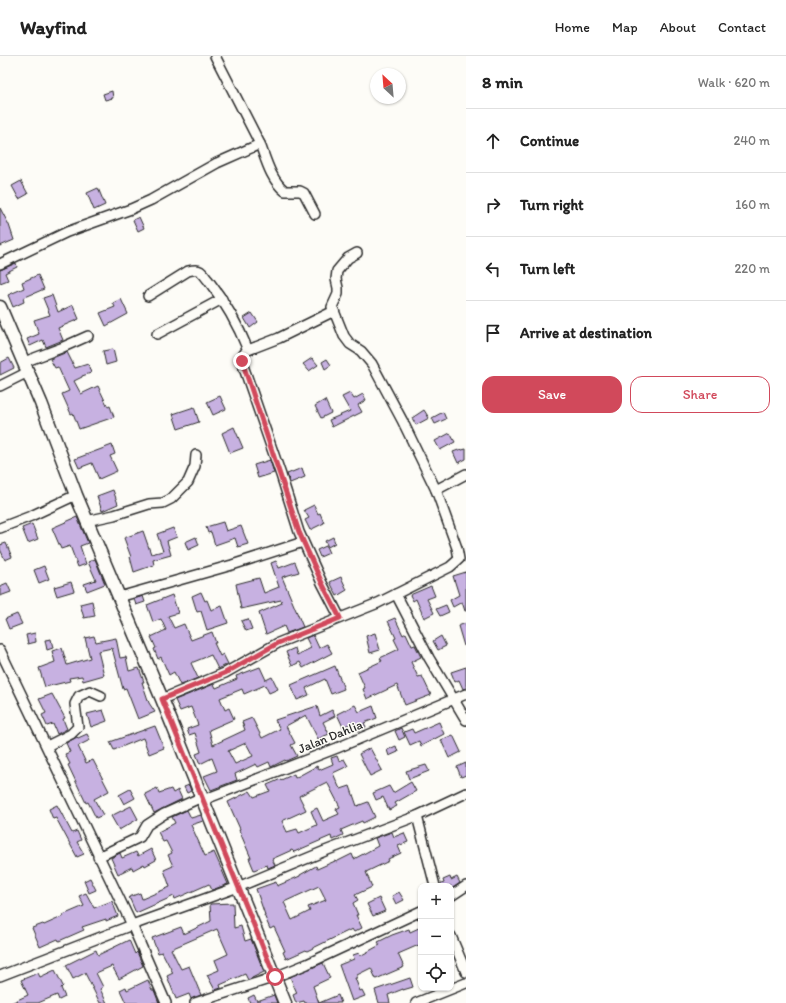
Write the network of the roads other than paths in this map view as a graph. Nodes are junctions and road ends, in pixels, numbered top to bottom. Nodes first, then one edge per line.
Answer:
1 (215, 56) edge
2 (260, 144) junction
3 (316, 214) dead end
4 (357, 253) dead end
5 (0, 264) edge
6 (148, 296) dead end
7 (222, 299) junction
8 (0, 307) edge
9 (334, 311) junction
10 (157, 334) dead end
11 (88, 336) dead end
12 (248, 350) junction
13 (26, 367) junction
14 (0, 386) edge
15 (196, 456) dead end
16 (466, 474) edge
17 (436, 490) junction
18 (76, 495) junction
19 (86, 521) junction
20 (0, 528) edge
21 (303, 542) junction
22 (396, 594) junction
23 (119, 597) junction
24 (340, 618) junction
25 (0, 650) edge
26 (466, 694) edge
27 (101, 696) dead end
28 (162, 699) junction
29 (453, 700) junction
30 (466, 720) edge
31 (47, 746) junction
32 (466, 793) edge
33 (202, 798) junction
34 (417, 816) junction
35 (98, 857) junction
36 (433, 883) edge
37 (466, 886) edge
38 (238, 887) junction
39 (454, 894) edge
40 (418, 912) edge
41 (132, 925) junction
42 (454, 943) edge
43 (466, 972) edge
44 (0, 976) edge
45 (275, 977) junction
46 (466, 983) edge
47 (166, 1003) edge
48 (195, 1003) edge
49 (285, 1003) edge
50 (416, 1003) edge

1 - 2 street
2 - 3 street
2 - 5 street
4 - 9 street
6 - 7 street
7 - 10 street
7 - 12 street
8 - 13 main road
9 - 12 street
9 - 17 street
11 - 13 street
12 - 21 street
13 - 14 street
13 - 18 main road
15 - 19 street
16 - 17 street
17 - 22 street
18 - 19 main road
18 - 20 street
19 - 23 main road
21 - 23 street
21 - 24 street
22 - 24 street
22 - 29 street
23 - 28 main road
24 - 28 street
25 - 31 street
26 - 29 street, Jalan Dahlia
27 - 31 street
28 - 33 main road
29 - 30 street
29 - 33 street, Jalan Dahlia
31 - 35 street
32 - 34 street
33 - 35 street, Jalan Dahlia
33 - 38 main road
34 - 36 street
34 - 38 street
35 - 41 street
37 - 39 street
38 - 41 street
38 - 45 main road
40 - 45 street
41 - 44 street
41 - 47 street
42 - 43 street
45 - 48 street
45 - 49 main road
46 - 50 street

